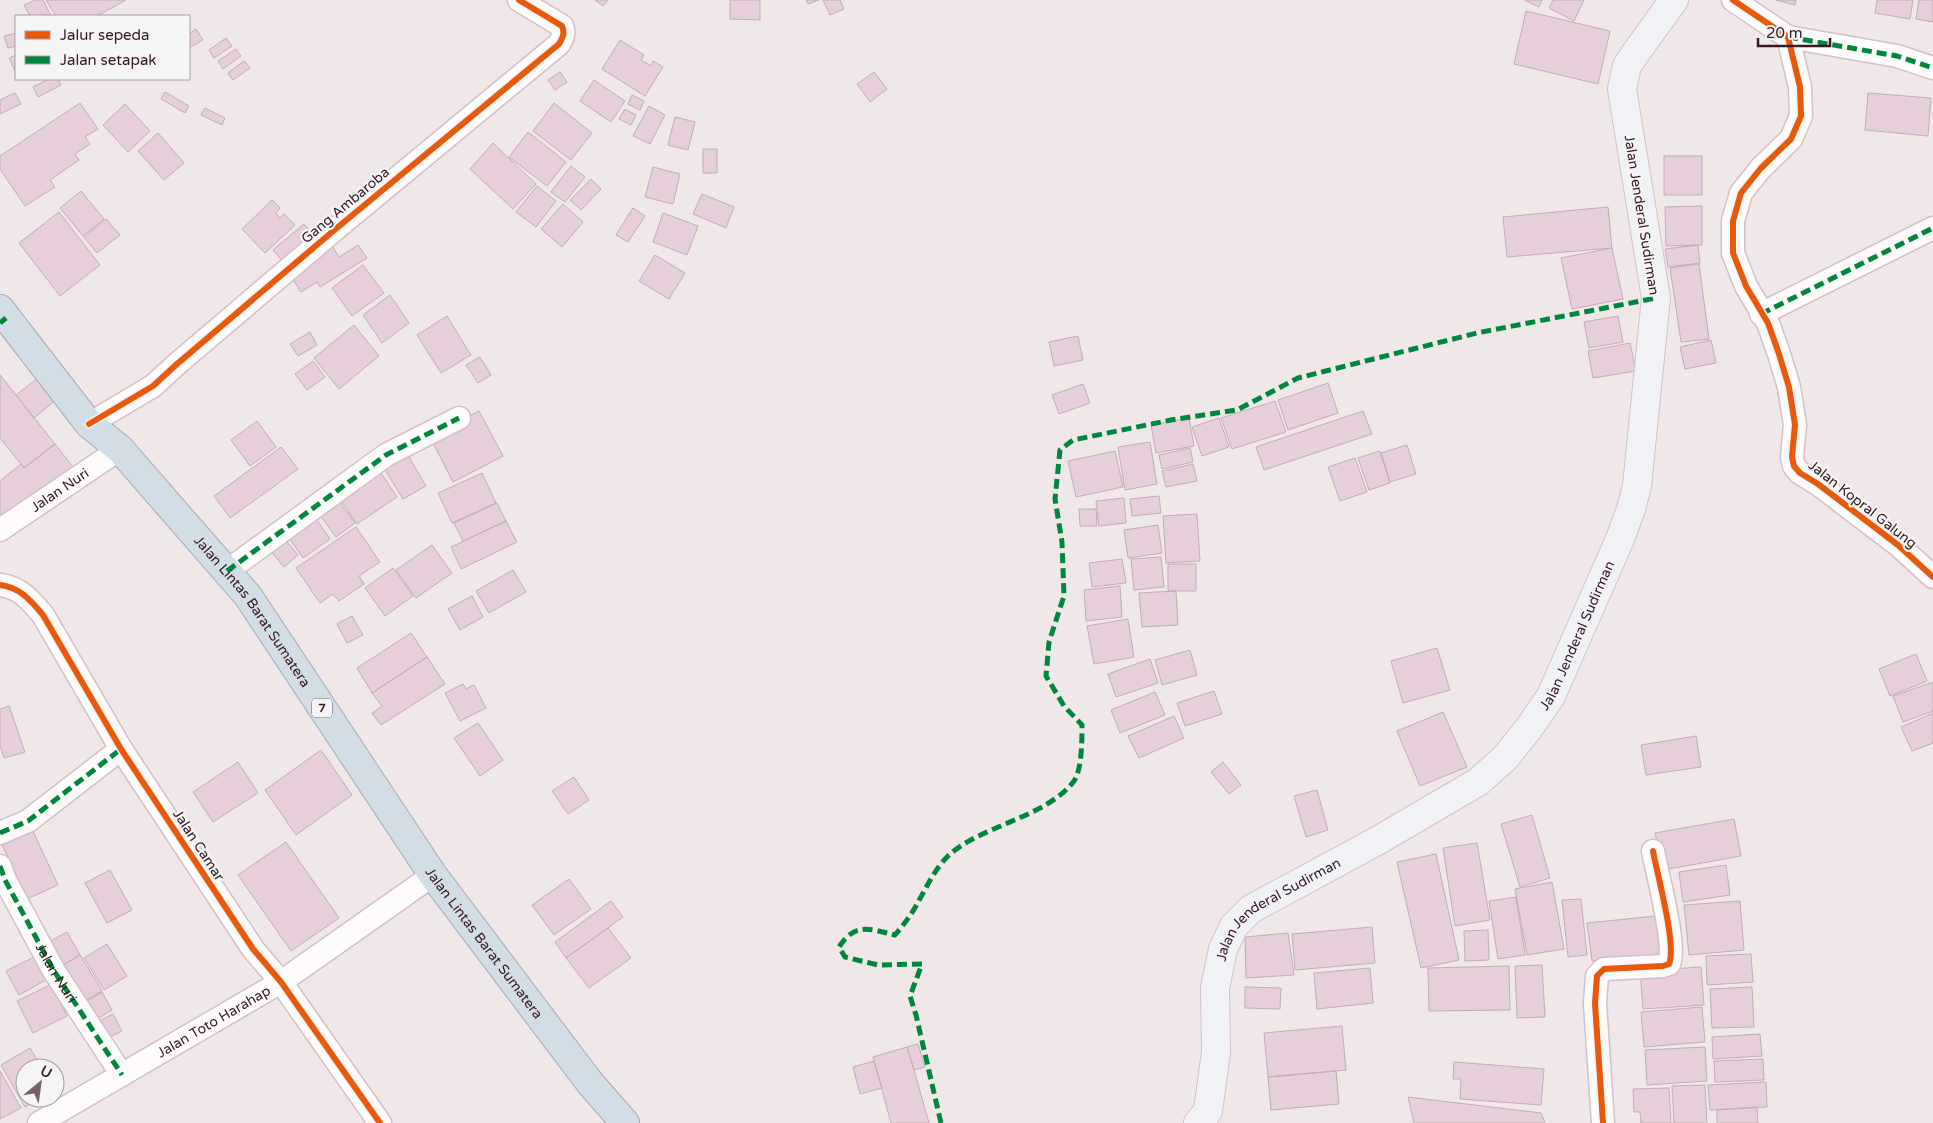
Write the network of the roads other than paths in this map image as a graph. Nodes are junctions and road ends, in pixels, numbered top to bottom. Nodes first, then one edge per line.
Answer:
1 (519, 0) edge
2 (1674, 0) edge
3 (1733, 0) edge
4 (1788, 36) junction
5 (1933, 68) edge
6 (1933, 228) edge
7 (1762, 314) junction
8 (2, 316) edge
9 (459, 418) dead end
10 (89, 424) junction
11 (120, 449) junction
12 (0, 530) edge
13 (227, 571) junction
14 (1933, 577) edge
15 (0, 585) edge
16 (121, 749) junction
17 (0, 833) edge
18 (1653, 851) dead end
19 (0, 866) edge
20 (433, 875) junction
21 (281, 982) junction
22 (122, 1076) junction
23 (39, 1123) edge
24 (380, 1123) edge
25 (625, 1123) edge
26 (1198, 1123) edge
27 (1603, 1123) edge

1 - 10 street, Gang Ambaroba
2 - 26 main road, Jalan Jenderal Sudirman
3 - 4 street
4 - 5 street
4 - 7 street, Jalan Kopral Galung
6 - 7 street
7 - 14 street, Jalan Kopral Galung
8 - 10 highway, Jalan Lintas Barat Sumatera / 7
9 - 13 street
10 - 11 highway, Jalan Lintas Barat Sumatera / 7
11 - 12 street, Jalan Nuri
11 - 13 highway, Jalan Lintas Barat Sumatera / 7
13 - 20 highway, Jalan Lintas Barat Sumatera / 7
15 - 16 street, Jalan Camar
16 - 17 street
16 - 21 street, Jalan Camar
18 - 27 street
19 - 22 street, Jalan Nuri
20 - 21 street, Jalan Toto Harahap
20 - 25 highway, Jalan Lintas Barat Sumatera / 7
21 - 22 street, Jalan Toto Harahap
21 - 24 street, Jalan Camar
22 - 23 street, Jalan Toto Harahap

